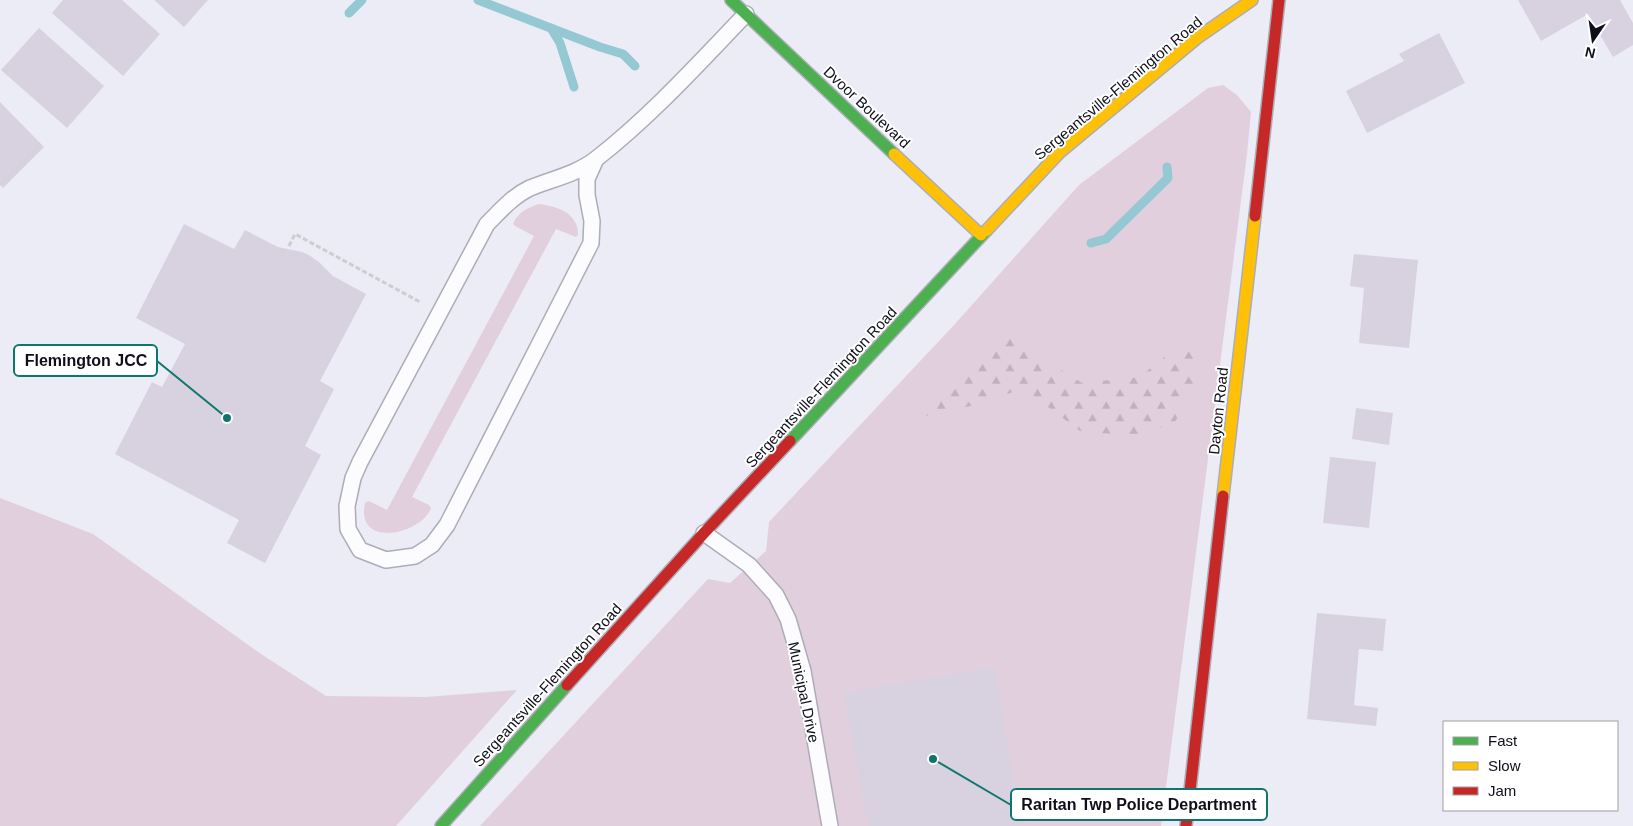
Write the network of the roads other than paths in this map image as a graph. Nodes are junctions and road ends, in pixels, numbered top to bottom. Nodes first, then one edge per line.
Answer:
1 (731, 0) edge
2 (1252, 0) edge
3 (1279, 0) edge
4 (746, 14) junction
5 (594, 161) junction
6 (982, 236) junction
7 (704, 533) junction
8 (441, 826) edge
9 (830, 826) edge
10 (1186, 826) edge

1 - 4 street, Dvoor Boulevard
2 - 6 street, Sergeantsville-Flemington Road
3 - 10 street, Dayton Road
4 - 5 lane
4 - 6 street, Dvoor Boulevard
5 - 5 lane
6 - 7 street, Sergeantsville-Flemington Road
7 - 8 street, Sergeantsville-Flemington Road
7 - 9 lane, Municipal Drive

